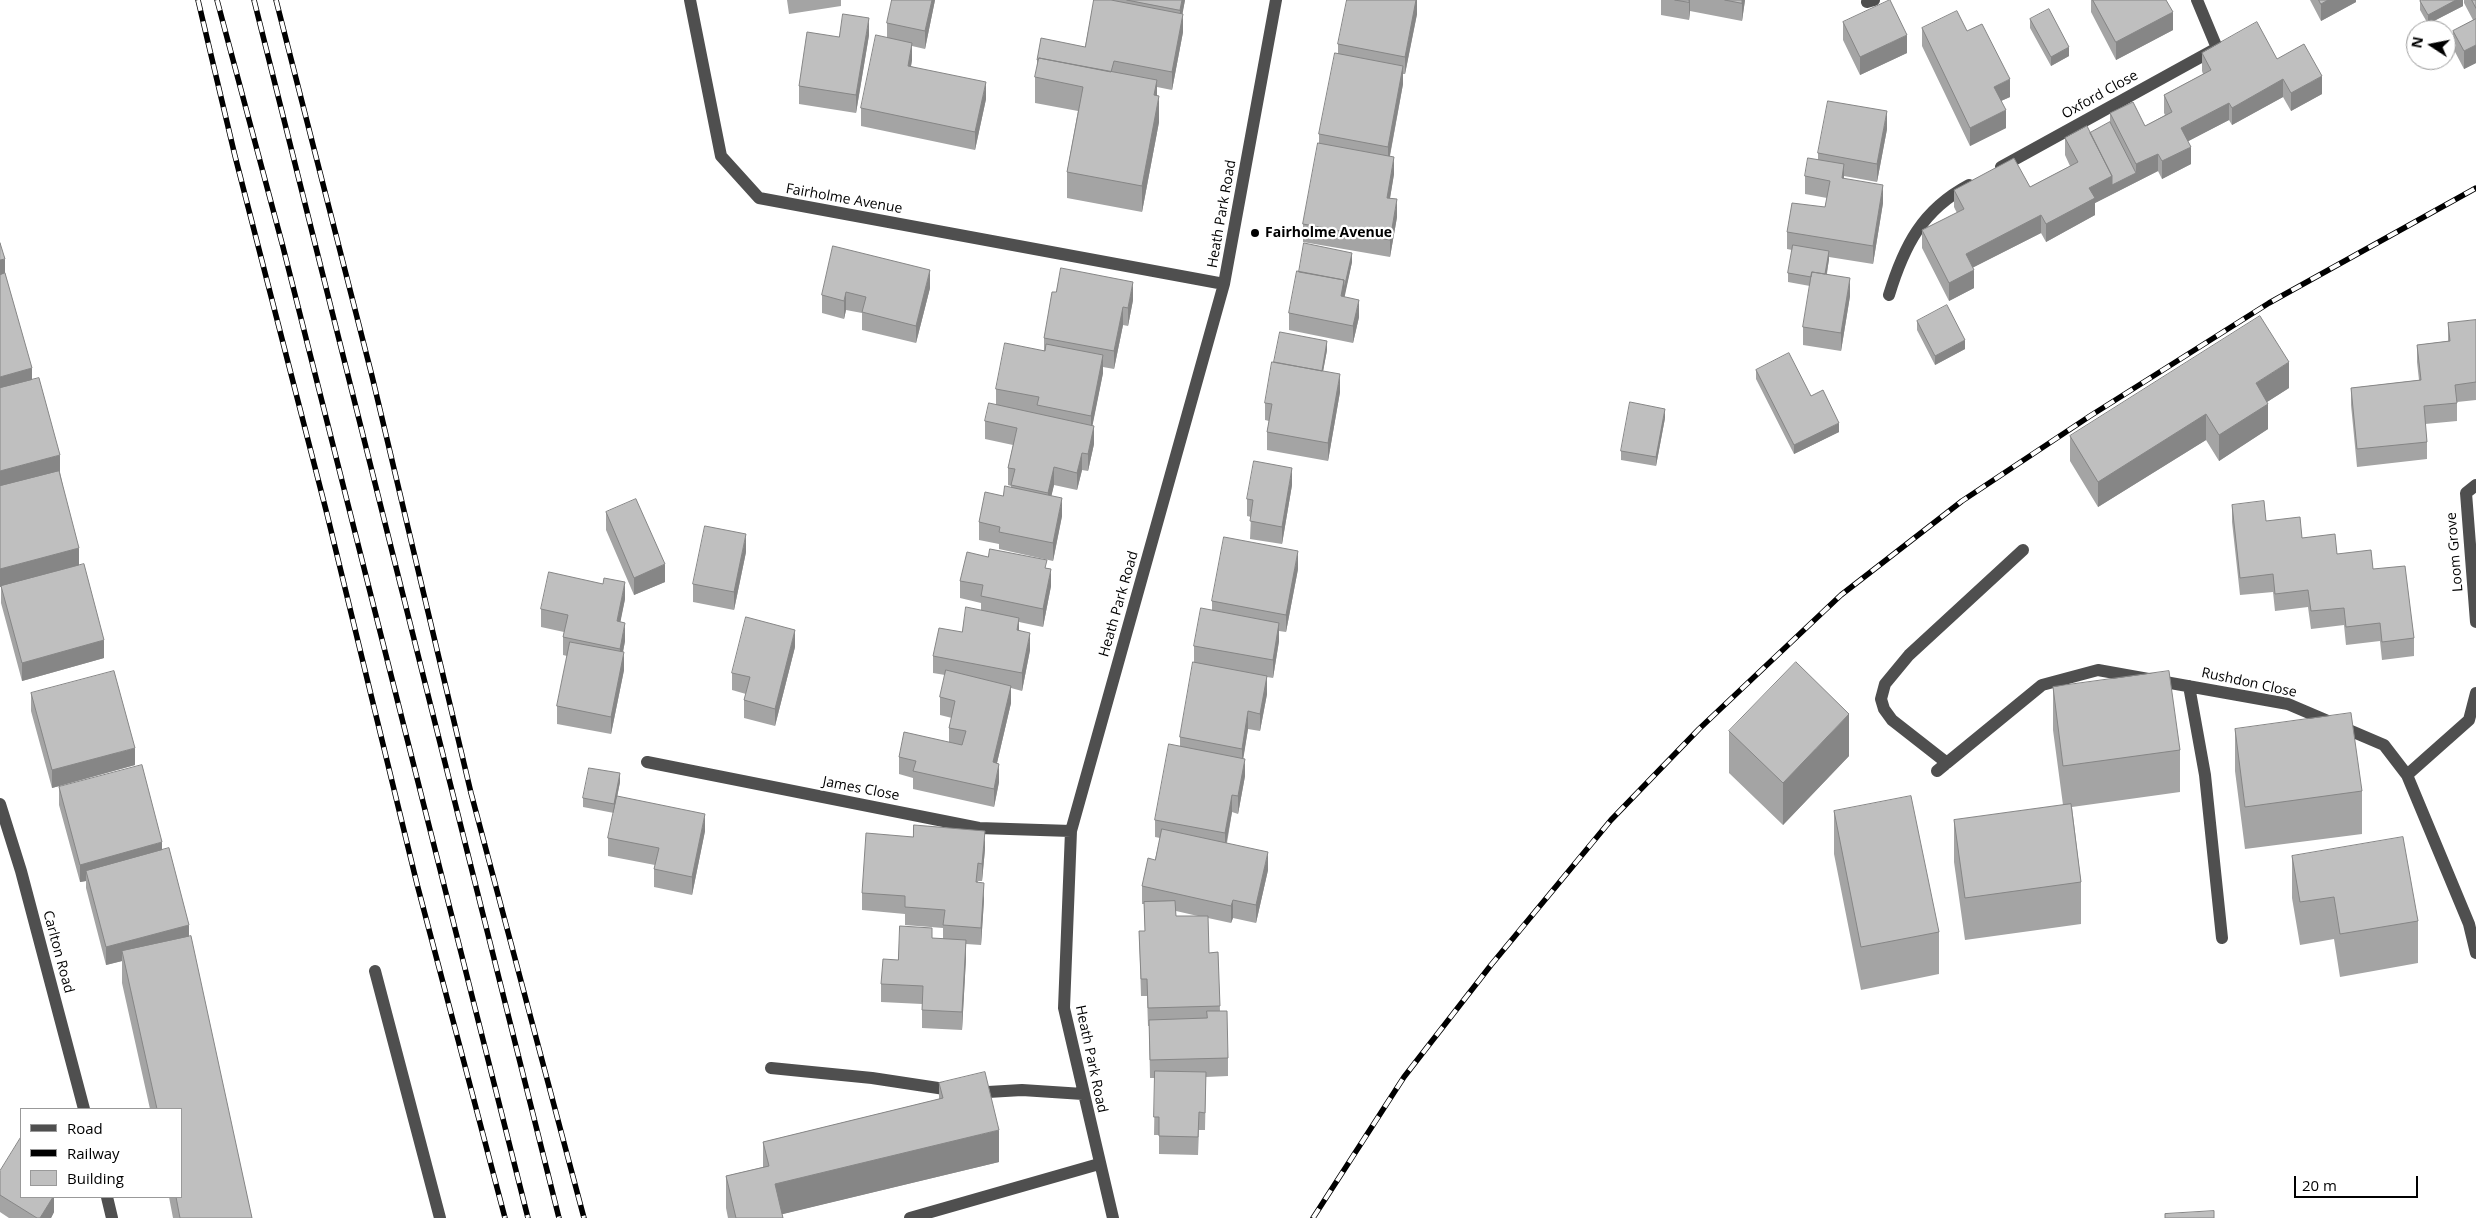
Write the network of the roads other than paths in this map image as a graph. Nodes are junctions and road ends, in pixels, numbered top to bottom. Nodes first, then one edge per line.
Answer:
1 (690, 0) edge
2 (1276, 0) edge
3 (2197, 0) edge
4 (1224, 284) junction
5 (1889, 295) dead end
6 (2476, 485) edge
7 (2023, 550) dead end
8 (2476, 622) edge
9 (2189, 686) junction
10 (2476, 693) edge
11 (647, 762) dead end
12 (2407, 775) junction
13 (0, 804) edge
14 (1071, 831) junction
15 (2472, 922) edge
16 (2222, 938) dead end
17 (2476, 953) edge
18 (375, 971) dead end
19 (771, 1068) dead end
20 (1083, 1094) junction
21 (84, 1108) edge
22 (1099, 1164) junction
23 (107, 1198) edge
24 (112, 1218) edge
25 (440, 1218) edge
26 (910, 1218) edge
27 (1113, 1218) edge

1 - 4 street, Fairholme Avenue
2 - 4 street, Heath Park Road
3 - 5 street, Oxford Close
4 - 14 street, Heath Park Road
6 - 8 street, Loom Grove
7 - 9 street, Rushdon Close
9 - 12 street, Rushdon Close
9 - 16 street
10 - 12 street
11 - 14 street, James Close
12 - 15 street, Rushdon Close
13 - 21 street, Carlton Road
14 - 20 street, Heath Park Road
15 - 17 street, Rushdon Close
18 - 25 street
19 - 20 street
20 - 22 street, Heath Park Road
22 - 26 street
22 - 27 street, Heath Park Road
23 - 24 street

